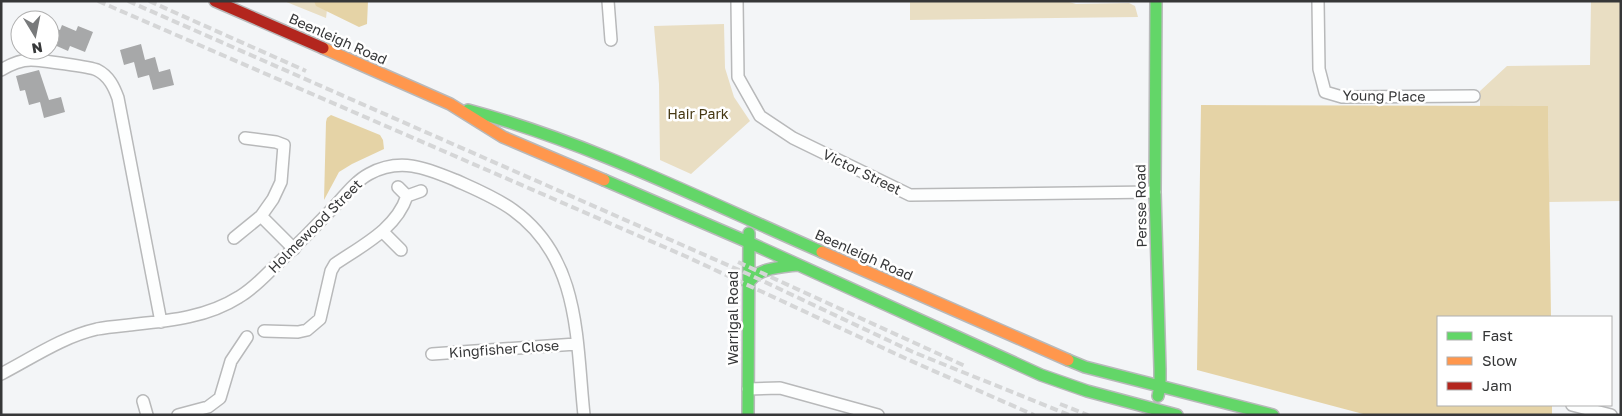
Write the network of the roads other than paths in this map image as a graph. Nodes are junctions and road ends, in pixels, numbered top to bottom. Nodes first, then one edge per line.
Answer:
1 (215, 1) edge
2 (608, 1) edge
3 (737, 1) edge
4 (1156, 1) edge
5 (1318, 1) edge
6 (598, 16) dead end
7 (610, 24) junction
8 (612, 40) dead end
9 (1, 70) edge
10 (1474, 96) dead end
11 (450, 104) junction
12 (245, 138) dead end
13 (398, 187) dead end
14 (421, 191) dead end
15 (1155, 192) junction
16 (407, 196) junction
17 (261, 216) junction
18 (750, 221) junction
19 (383, 232) junction
20 (234, 238) dead end
21 (748, 242) junction
22 (294, 248) junction
23 (401, 250) dead end
24 (797, 265) junction
25 (748, 284) junction
26 (161, 322) junction
27 (264, 331) dead end
28 (246, 338) dead end
29 (576, 344) junction
30 (432, 354) dead end
31 (1, 374) edge
32 (1160, 386) junction
33 (748, 389) junction
34 (143, 401) dead end
35 (1576, 406) edge
36 (1155, 409) junction
37 (148, 415) edge
38 (178, 415) edge
39 (584, 415) edge
40 (748, 415) edge
41 (878, 415) edge
42 (1177, 415) edge
43 (1273, 415) edge
44 (1612, 415) edge

1 - 11 main road, Beenleigh Road
2 - 7 street
3 - 15 street, Victor Street
4 - 15 main road, Persse Road
5 - 10 street, Young Place
6 - 7 street
7 - 8 street
9 - 26 street
11 - 18 main road, Beenleigh Road
11 - 21 main road, Beenleigh Road
12 - 17 street
13 - 16 street
14 - 16 street
15 - 32 main road, Persse Road
16 - 19 street
17 - 20 street
17 - 22 street
18 - 21 main road, Warrigal Road
18 - 32 main road, Beenleigh Road
19 - 23 street
19 - 27 street
21 - 24 main road, Beenleigh Road
21 - 25 main road, Warrigal Road
22 - 26 street, Holmewood Street
22 - 29 street, Holmewood Street
24 - 25 main road
24 - 36 main road, Beenleigh Road
25 - 33 main road, Warrigal Road
26 - 31 street, Holmewood Street
28 - 38 street
29 - 30 street, Kingfisher Close
29 - 39 street, Holmewood Street
32 - 36 main road, Persse Road
32 - 43 main road, Beenleigh Road
33 - 40 main road, Warrigal Road
33 - 41 street
34 - 37 street
35 - 44 street
36 - 42 main road, Beenleigh Road

